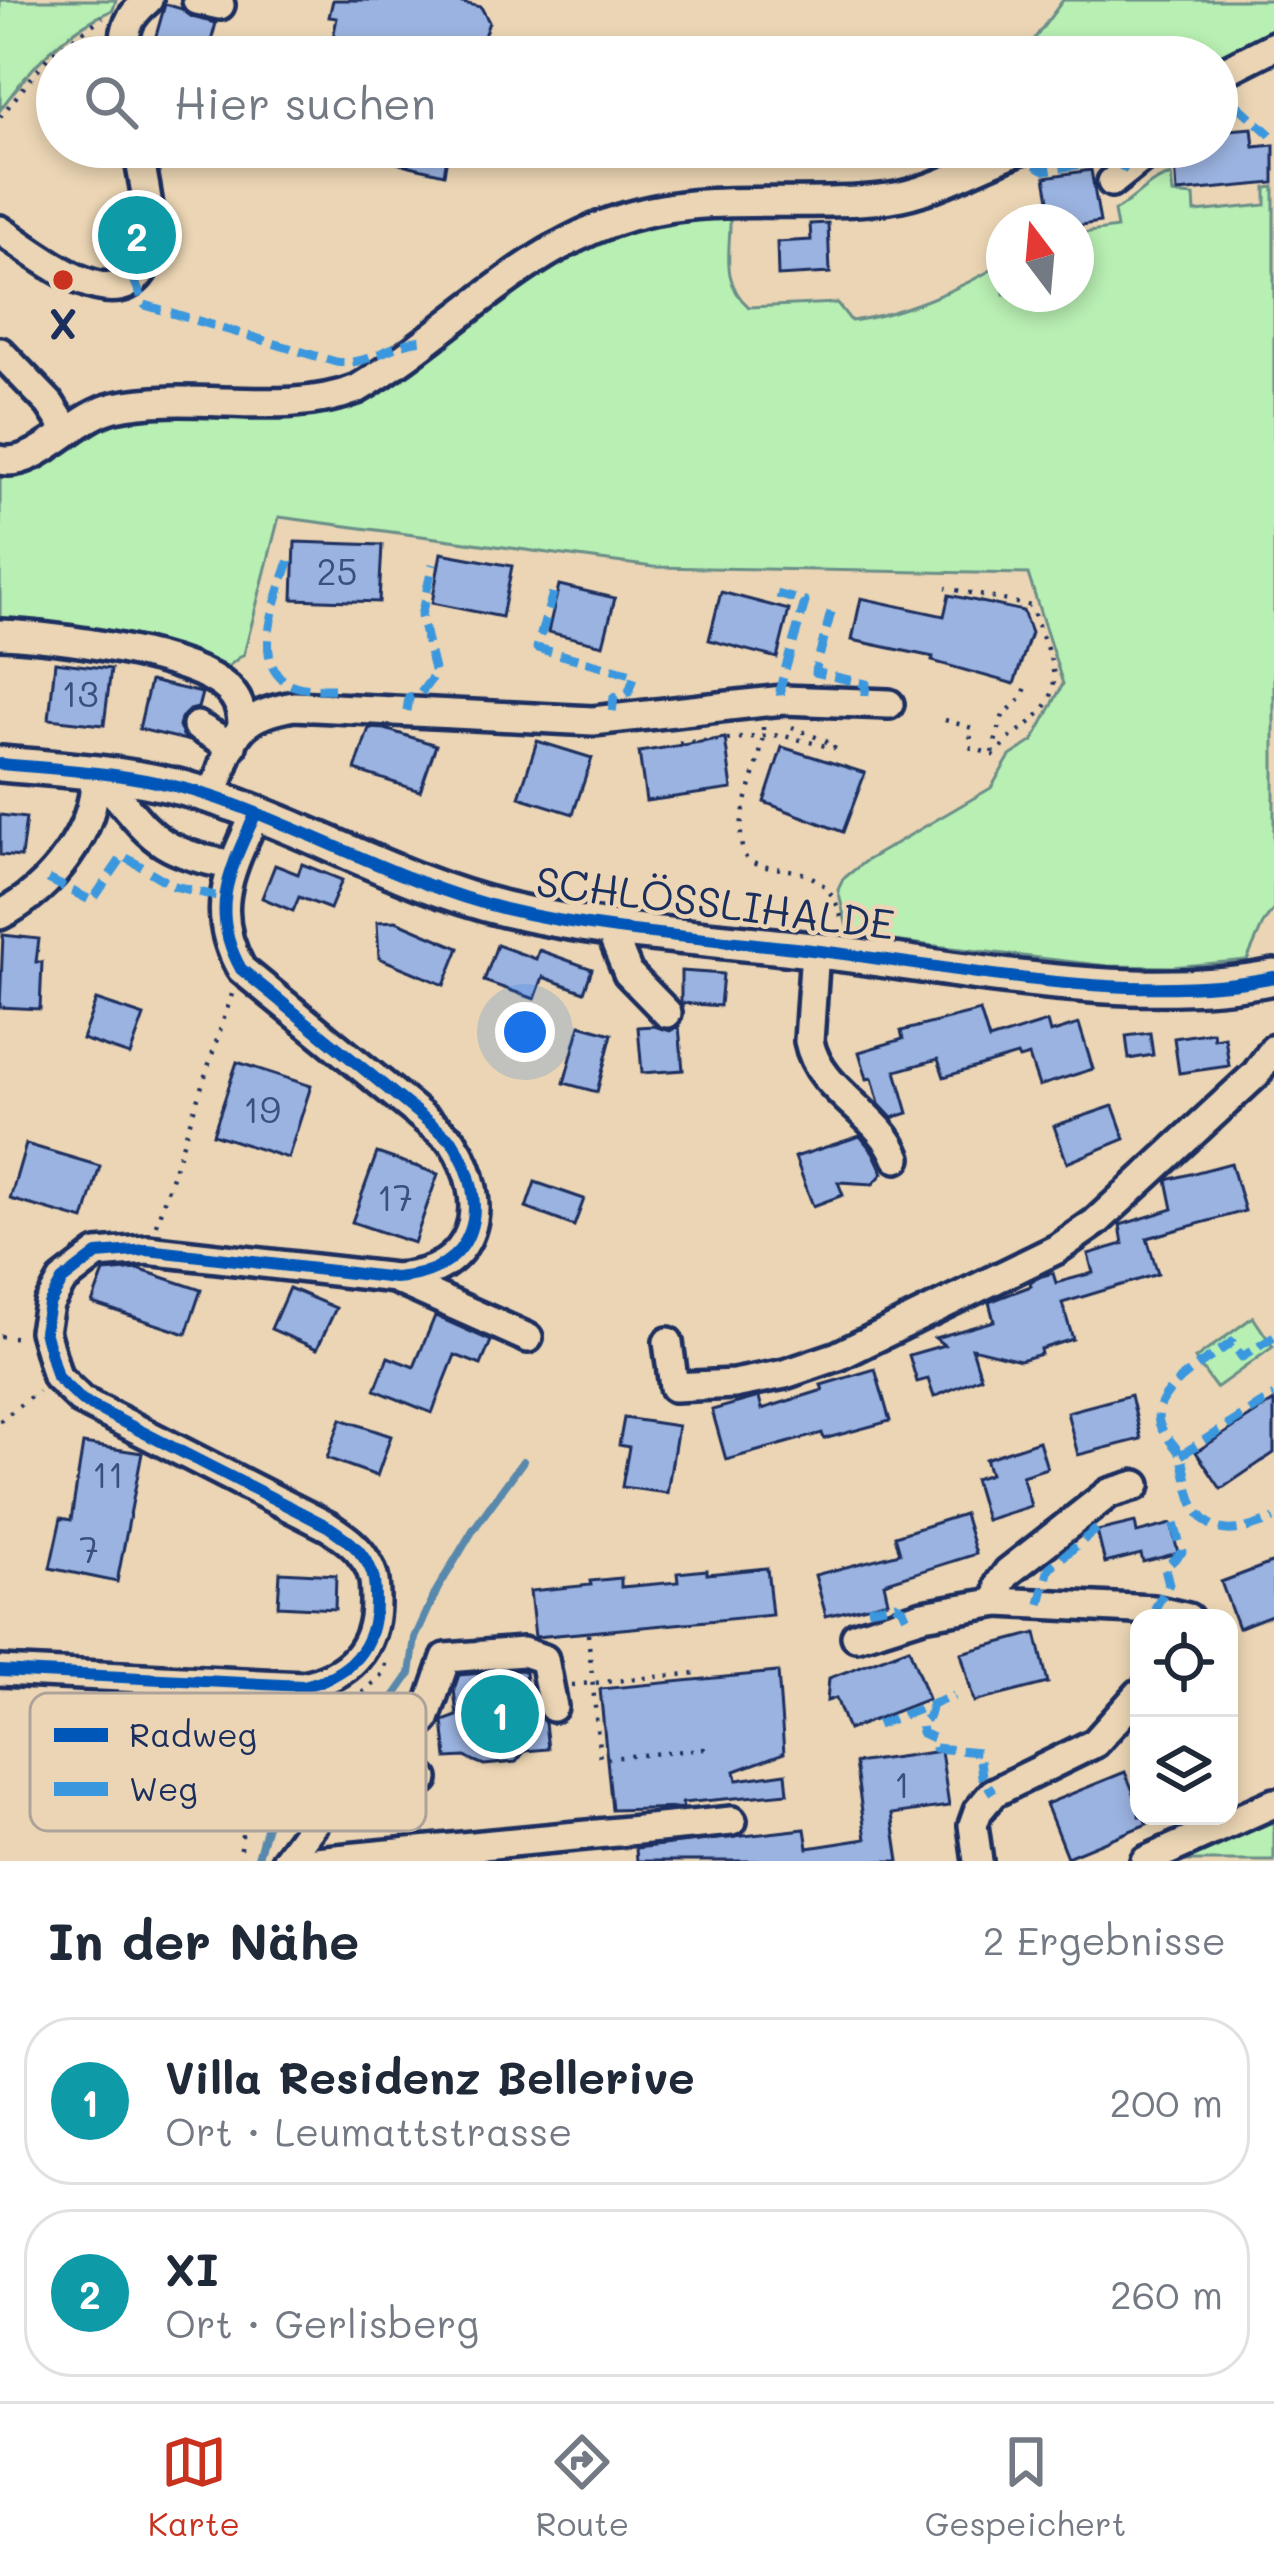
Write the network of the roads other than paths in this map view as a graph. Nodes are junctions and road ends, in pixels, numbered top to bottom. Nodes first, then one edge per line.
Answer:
1 (140, 6) edge
2 (125, 36) edge
3 (1274, 46) edge
4 (1238, 64) edge
5 (141, 168) edge
6 (968, 168) edge
7 (1130, 168) edge
8 (1112, 182) dead end
9 (0, 230) edge
10 (0, 352) edge
11 (66, 429) junction
12 (0, 460) edge
13 (0, 634) edge
14 (890, 704) dead end
15 (197, 726) dead end
16 (237, 734) junction
17 (0, 764) edge
18 (95, 772) junction
19 (212, 796) junction
20 (256, 813) junction
21 (232, 865) junction
22 (0, 915) edge
23 (609, 927) junction
24 (830, 944) junction
25 (1274, 976) edge
26 (667, 1013) dead end
27 (1274, 1049) edge
28 (896, 1158) dead end
29 (395, 1278) junction
30 (528, 1338) dead end
31 (668, 1342) dead end
32 (1136, 1485) dead end
33 (999, 1602) junction
34 (1135, 1609) edge
35 (856, 1636) dead end
36 (0, 1671) edge
37 (1130, 1704) edge
38 (553, 1707) dead end
39 (426, 1716) edge
40 (1274, 1803) edge
41 (732, 1821) dead end
42 (308, 1831) edge
43 (286, 1861) edge
44 (316, 1861) edge
45 (978, 1861) edge
46 (1144, 1861) edge

1 - 2 street
3 - 4 street
5 - 9 street
6 - 11 street
7 - 8 street
10 - 11 street
11 - 12 street
13 - 16 street
14 - 16 street
15 - 16 street
16 - 19 street
17 - 18 main road, SCHLÖSSLIHALDE
18 - 19 main road, SCHLÖSSLIHALDE
18 - 21 street
18 - 22 street
19 - 20 main road, SCHLÖSSLIHALDE
20 - 21 street
20 - 23 main road, SCHLÖSSLIHALDE
21 - 29 street
23 - 24 main road, SCHLÖSSLIHALDE
23 - 26 street
24 - 25 main road, SCHLÖSSLIHALDE
24 - 28 street
27 - 31 street
29 - 30 street
29 - 36 street
32 - 33 street
33 - 34 street
33 - 35 street
37 - 45 street
38 - 39 street
40 - 46 street
41 - 44 street
42 - 43 street

